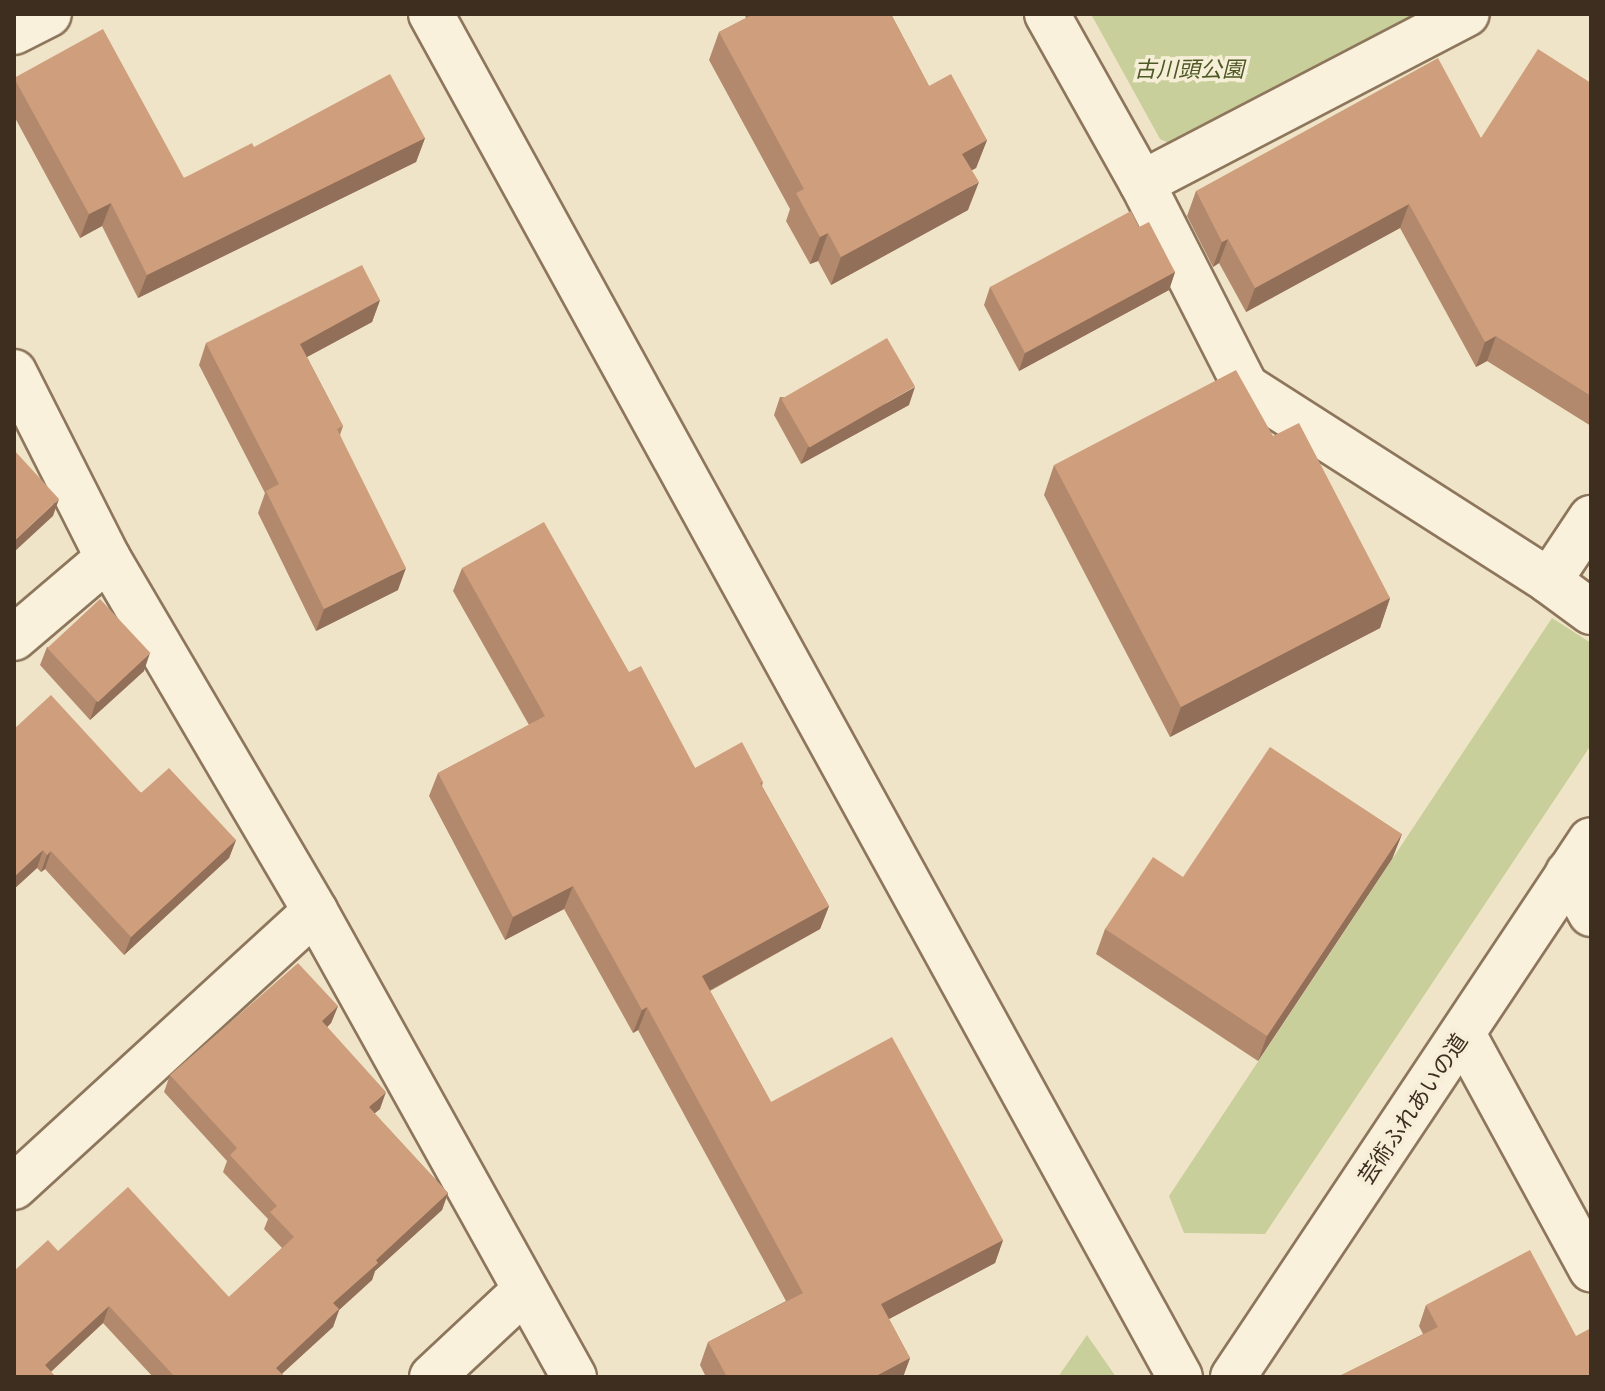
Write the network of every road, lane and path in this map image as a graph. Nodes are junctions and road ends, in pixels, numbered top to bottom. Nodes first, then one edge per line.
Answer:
1 (49, 14) edge
2 (431, 14) edge
3 (1047, 14) edge
4 (1467, 14) edge
5 (14, 32) edge
6 (1142, 183) junction
7 (14, 372) edge
8 (1591, 518) edge
9 (108, 558) junction
10 (1549, 581) junction
11 (1591, 612) edge
12 (14, 638) edge
13 (1580, 857) edge
14 (315, 911) junction
15 (1591, 914) edge
16 (1463, 1034) junction
17 (14, 1187) edge
18 (1591, 1269) edge
19 (525, 1290) junction
20 (432, 1377) edge
21 (574, 1377) edge
22 (1180, 1377) edge
23 (1233, 1377) edge

1 - 5 street
2 - 22 street
3 - 6 street
4 - 6 street
6 - 10 street
7 - 9 street
8 - 10 street
9 - 12 street
9 - 14 street
10 - 11 street
13 - 15 street
13 - 16 street, 芸術ふれあいの道
14 - 17 street
14 - 19 street
16 - 18 street
16 - 23 street, 芸術ふれあいの道
19 - 20 street
19 - 21 street

